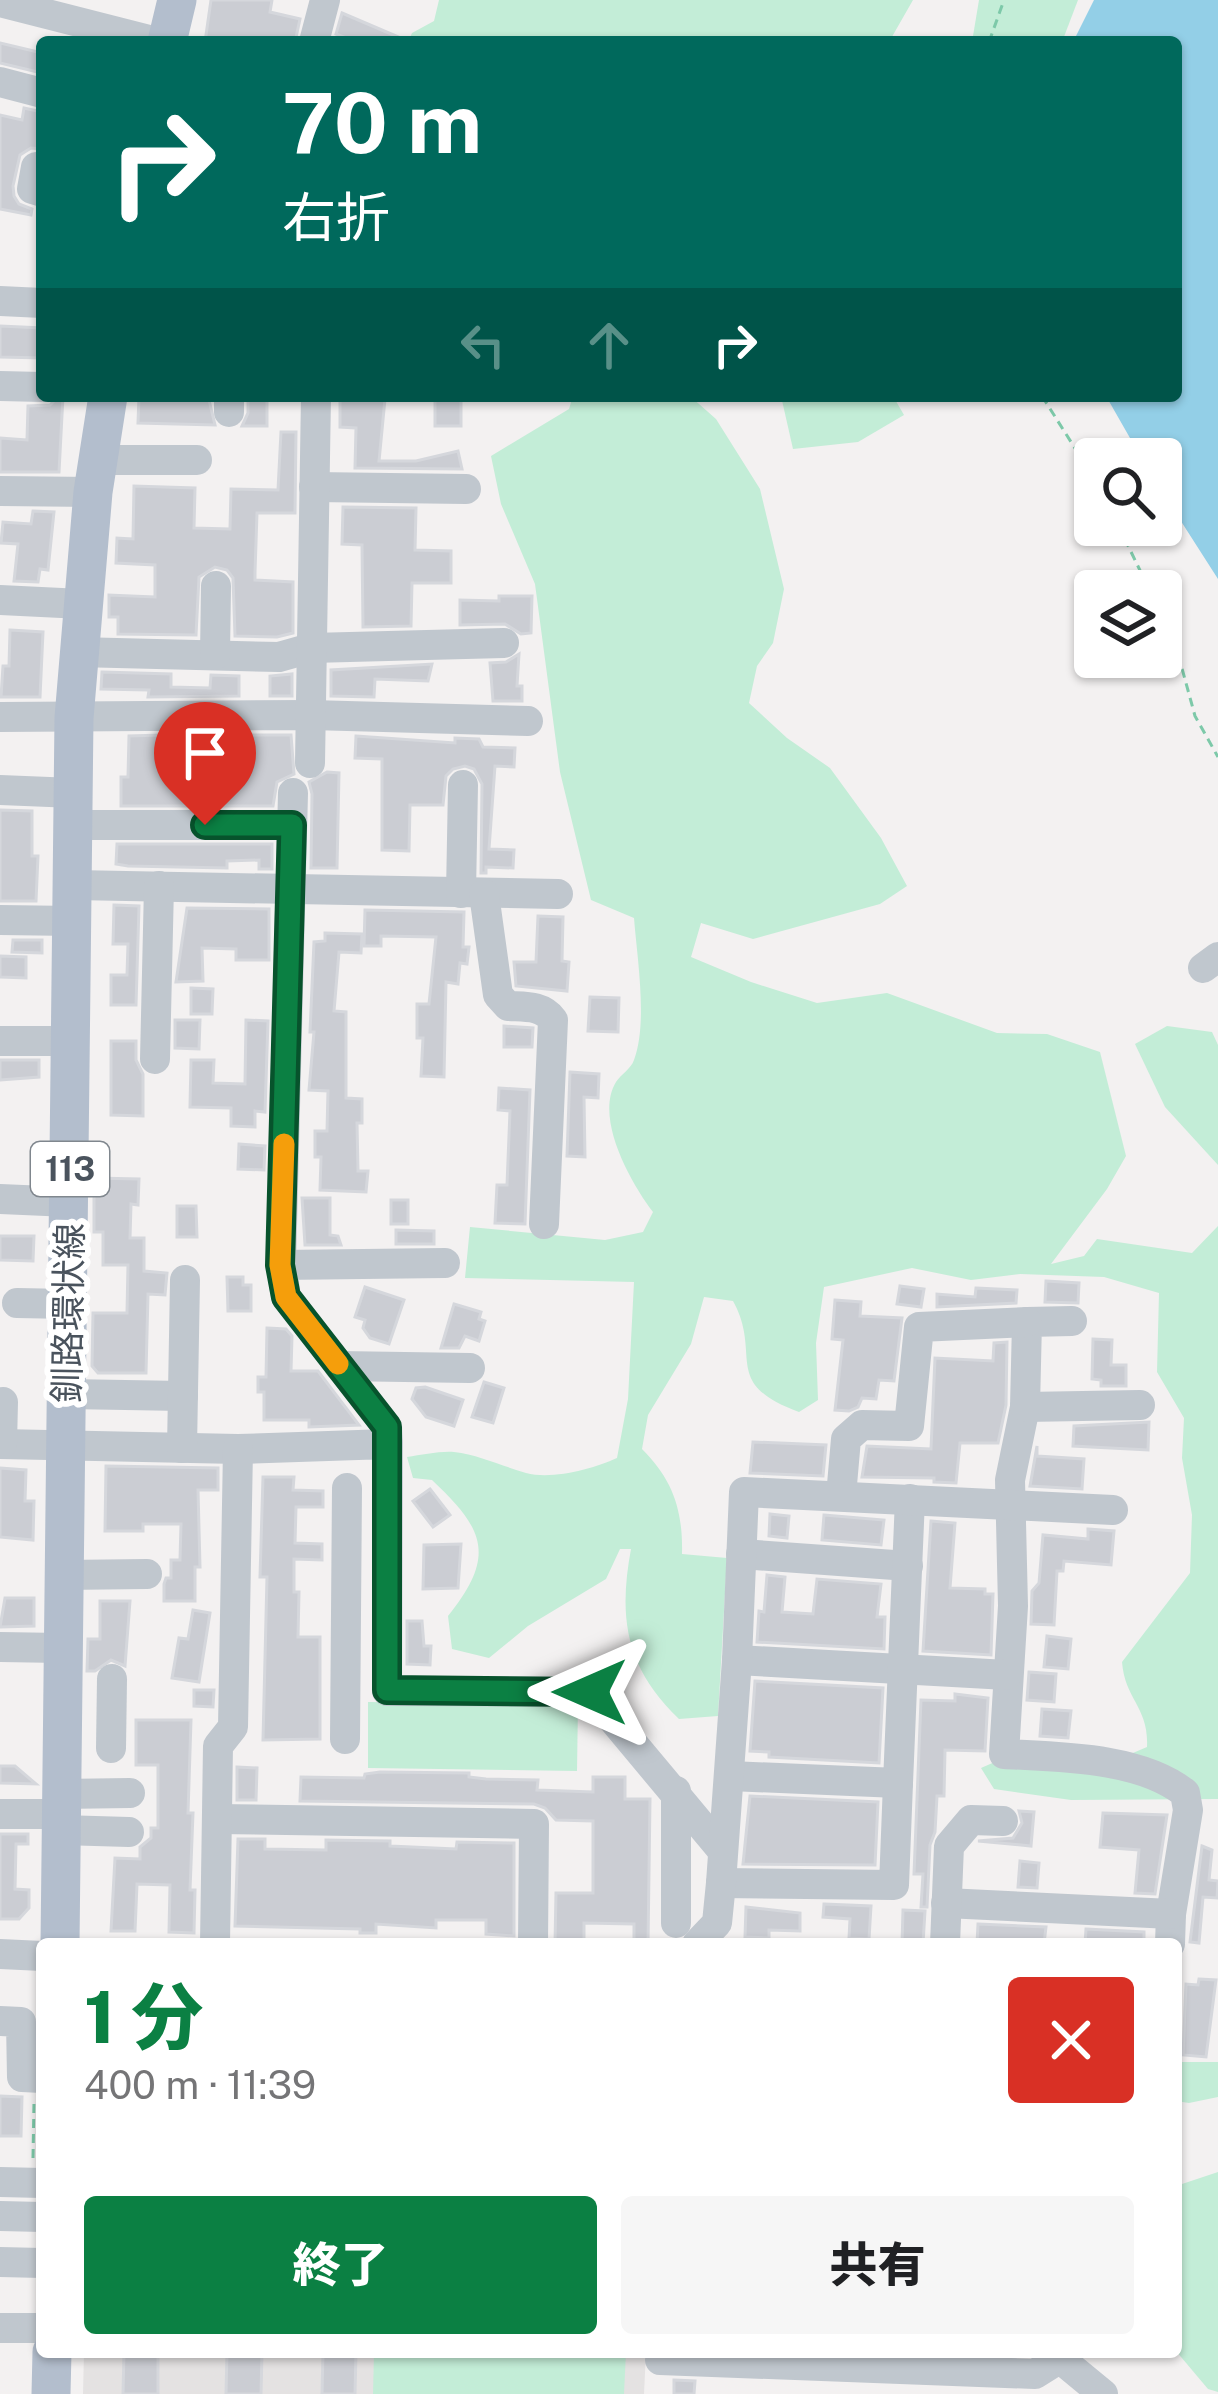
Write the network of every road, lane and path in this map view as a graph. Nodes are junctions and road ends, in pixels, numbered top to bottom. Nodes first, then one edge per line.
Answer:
1 (177, 0) edge
2 (325, 0) edge
3 (1004, 0) edge
4 (0, 2) edge
5 (78, 10) edge
6 (142, 36) edge
7 (168, 36) edge
8 (316, 36) edge
9 (990, 36) edge
10 (0, 82) edge
11 (36, 91) edge
12 (0, 302) edge
13 (36, 303) edge
14 (0, 386) edge
15 (36, 387) edge
16 (107, 402) edge
17 (316, 402) edge
18 (1046, 402) edge
19 (1074, 447) edge
20 (197, 460) dead end
21 (95, 476) junction
22 (314, 487) junction
23 (466, 489) dead end
24 (0, 491) edge
25 (216, 586) dead end
26 (0, 601) edge
27 (82, 604) junction
28 (504, 644) dead end
29 (311, 648) junction
30 (77, 652) junction
31 (215, 656) junction
32 (1182, 668) edge
33 (311, 715) junction
34 (0, 716) edge
35 (74, 718) junction
36 (528, 721) dead end
37 (1218, 757) edge
38 (310, 764) dead end
39 (463, 785) dead end
40 (0, 790) edge
41 (293, 793) dead end
42 (74, 809) junction
43 (292, 825) junction
44 (159, 886) junction
45 (290, 888) junction
46 (472, 894) junction
47 (558, 894) dead end
48 (74, 903) junction
49 (0, 920) edge
50 (0, 1041) edge
51 (71, 1041) junction
52 (154, 1059) dead end
53 (0, 1199) edge
54 (69, 1202) junction
55 (544, 1224) dead end
56 (445, 1264) dead end
57 (280, 1265) junction
58 (185, 1280) dead end
59 (17, 1303) dead end
60 (68, 1304) junction
61 (1072, 1321) dead end
62 (1028, 1322) junction
63 (339, 1366) junction
64 (470, 1368) dead end
65 (67, 1394) junction
66 (183, 1396) junction
67 (3, 1402) dead end
68 (1140, 1405) dead end
69 (1025, 1407) junction
70 (1, 1444) edge
71 (388, 1444) junction
72 (66, 1446) junction
73 (182, 1448) junction
74 (238, 1449) junction
75 (347, 1488) dead end
76 (841, 1496) junction
77 (910, 1498) junction
78 (1010, 1508) junction
79 (1113, 1510) dead end
80 (741, 1554) junction
81 (908, 1566) junction
82 (147, 1574) dead end
83 (63, 1575) junction
84 (346, 1588) junction
85 (388, 1589) junction
86 (0, 1647) edge
87 (61, 1648) junction
88 (737, 1660) junction
89 (903, 1667) junction
90 (1007, 1675) junction
91 (62, 1708) junction
92 (344, 1739) dead end
93 (112, 1748) dead end
94 (730, 1776) junction
95 (898, 1783) junction
96 (676, 1791) junction
97 (130, 1793) dead end
98 (61, 1813) junction
99 (0, 1814) edge
100 (218, 1820) junction
101 (1003, 1821) dead end
102 (129, 1832) dead end
103 (722, 1850) junction
104 (721, 1883) junction
105 (946, 1903) junction
106 (1170, 1929) edge
107 (60, 1938) edge
108 (214, 1938) edge
109 (533, 1938) edge
110 (694, 1938) edge
111 (945, 1938) edge
112 (0, 1954) edge
113 (36, 1956) edge
114 (0, 2021) edge
115 (21, 2081) edge
116 (0, 2182) edge
117 (36, 2183) edge
118 (0, 2216) edge
119 (36, 2217) edge
120 (0, 2262) edge
121 (36, 2263) edge
122 (0, 2328) edge
123 (36, 2328) edge
124 (52, 2358) edge
125 (1053, 2358) edge
126 (1060, 2358) edge
127 (660, 2360) dead end
128 (810, 2380) edge
129 (858, 2380) edge
130 (50, 2394) edge
131 (1103, 2394) edge

1 - 7 main road
2 - 8 street
3 - 9 path
4 - 5 street
5 - 6 street
10 - 11 street
12 - 13 street
14 - 15 street
16 - 21 main road, 釧路環状線 / 113
17 - 22 street
18 - 19 path
20 - 21 street
21 - 24 street
21 - 27 main road, 釧路環状線 / 113
22 - 23 street
22 - 29 street
25 - 31 street
26 - 27 street
27 - 30 main road, 釧路環状線 / 113
28 - 29 street
29 - 31 street
29 - 33 street
30 - 31 street
30 - 35 main road, 釧路環状線 / 113
32 - 37 path
33 - 35 street
33 - 36 street
33 - 38 street
34 - 35 street
35 - 42 main road, 釧路環状線 / 113
39 - 46 street
40 - 42 street
41 - 43 street
42 - 43 street
42 - 48 main road, 釧路環状線 / 113
43 - 45 street
44 - 45 street
44 - 48 street
44 - 52 street
45 - 46 street
45 - 57 street
46 - 47 street
46 - 55 street
48 - 49 street
48 - 51 main road, 釧路環状線 / 113
50 - 51 street
51 - 54 main road, 釧路環状線 / 113
53 - 54 street
54 - 60 main road, 釧路環状線 / 113
56 - 57 street
57 - 63 street
58 - 66 street
59 - 60 street
60 - 65 main road, 釧路環状線 / 113
61 - 62 street
62 - 69 street
62 - 76 street
63 - 64 street
63 - 71 street
65 - 66 street
65 - 72 main road, 釧路環状線 / 113
66 - 73 street
67 - 70 street
68 - 69 street
69 - 78 street
70 - 72 street
71 - 74 street
71 - 85 street
72 - 73 street
72 - 83 main road, 釧路環状線 / 113
73 - 74 street
74 - 100 street
75 - 84 street
76 - 77 street
76 - 80 street
77 - 78 street
77 - 81 street
78 - 79 street
78 - 90 street
80 - 81 street
80 - 88 street
81 - 89 street
82 - 83 street
83 - 87 main road, 釧路環状線 / 113
84 - 85 street
84 - 92 street
85 - 96 street
86 - 87 street
87 - 91 main road, 釧路環状線 / 113
88 - 89 street
88 - 94 street
89 - 90 street
89 - 95 street
90 - 106 street
91 - 93 street
91 - 98 main road, 釧路環状線 / 113
94 - 95 street
94 - 103 street
95 - 104 street
96 - 103 street
96 - 110 street
97 - 98 street
98 - 99 street
98 - 102 street
98 - 107 main road, 釧路環状線 / 113
100 - 108 street
100 - 109 street
101 - 105 street
103 - 104 street
104 - 110 street
105 - 106 street
105 - 111 street
112 - 113 street
114 - 115 street
116 - 117 street
118 - 119 street
120 - 121 street
122 - 123 street
124 - 130 main road
125 - 129 street
126 - 131 street
127 - 128 street
128 - 129 street

